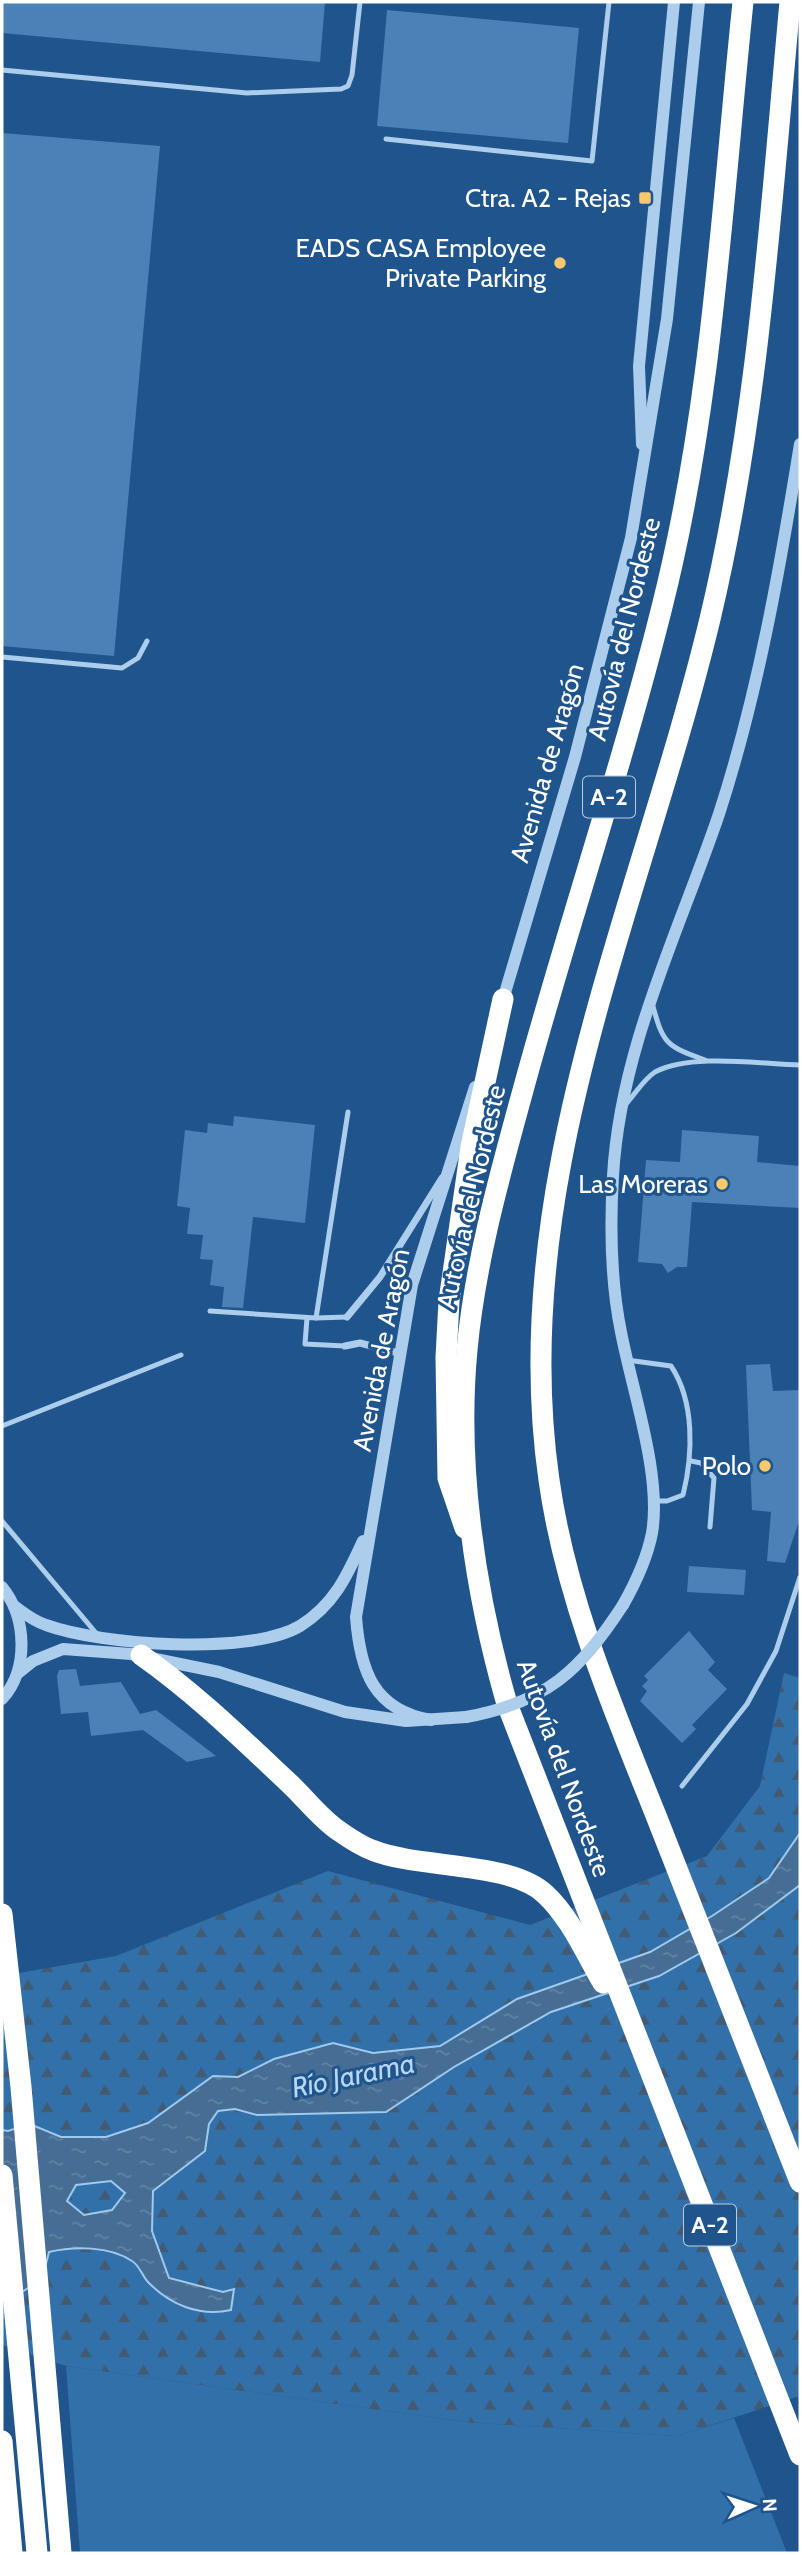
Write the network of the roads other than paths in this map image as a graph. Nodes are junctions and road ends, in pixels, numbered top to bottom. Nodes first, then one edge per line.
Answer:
1 (360, 2) edge
2 (609, 2) edge
3 (674, 2) edge
4 (699, 2) edge
5 (743, 2) edge
6 (790, 2) edge
7 (2, 70) edge
8 (386, 139) dead end
9 (800, 444) edge
10 (644, 462) junction
11 (147, 641) dead end
12 (2, 657) edge
13 (503, 999) junction
14 (652, 1001) junction
15 (708, 1062) junction
16 (800, 1065) edge
17 (621, 1109) junction
18 (348, 1112) dead end
19 (450, 1166) junction
20 (210, 1311) dead end
21 (347, 1317) joint
22 (307, 1318) junction
23 (316, 1318) junction
24 (345, 1346) joint
25 (398, 1353) junction
26 (181, 1354) dead end
27 (627, 1360) junction
28 (2, 1426) edge
29 (691, 1461) junction
30 (653, 1501) junction
31 (2, 1521) edge
32 (371, 1522) junction
33 (710, 1527) dead end
34 (475, 1560) junction
35 (800, 1577) edge
36 (2, 1587) edge
37 (14, 1606) junction
38 (98, 1636) junction
39 (141, 1655) junction
40 (18, 1673) junction
41 (2, 1699) edge
42 (431, 1720) junction
43 (682, 1786) dead end
44 (2, 1914) edge
45 (634, 2032) junction
46 (2, 2175) edge
47 (800, 2182) edge
48 (2, 2441) edge
49 (800, 2455) edge
50 (12, 2553) edge
51 (37, 2553) edge
52 (61, 2553) edge

1 - 7 lane
2 - 8 lane
3 - 10 street
4 - 10 street, Avenida de Aragón
5 - 34 highway, Autovía del Nordeste / A-2
6 - 47 highway, A-2
9 - 14 street
10 - 13 street, Avenida de Aragón
11 - 12 lane
13 - 19 street, Avenida de Aragón
13 - 34 highway
14 - 15 lane
14 - 17 street
15 - 16 lane
15 - 17 lane
17 - 27 street
18 - 23 lane
19 - 21 street
19 - 25 street, Avenida de Aragón
20 - 22 lane
21 - 23 lane
22 - 23 lane
22 - 24 lane
24 - 25 street
25 - 32 street, Avenida de Aragón
26 - 28 lane
27 - 29 lane
27 - 30 street
29 - 30 lane
29 - 33 lane
30 - 42 street, bridge
31 - 38 lane
32 - 38 street, Avenida de Aragón
32 - 42 street, Avenida de Aragón
34 - 45 highway, Autovía del Nordeste / A-2
35 - 43 lane
36 - 37 street
37 - 38 street, Avenida de Aragón
37 - 40 street
39 - 40 street
39 - 42 street
39 - 45 highway
40 - 41 street
44 - 52 highway
45 - 49 highway, Autovía del Nordeste / A-2
46 - 51 highway
48 - 50 highway

